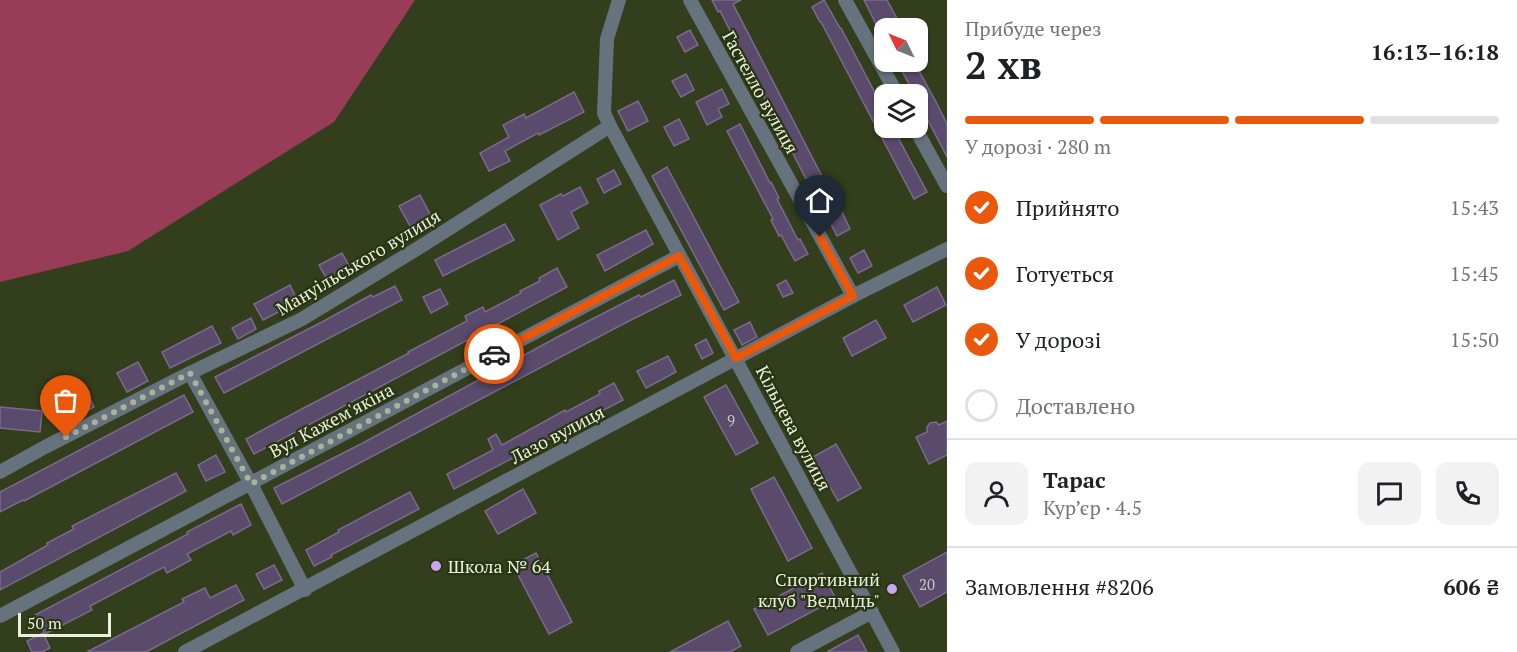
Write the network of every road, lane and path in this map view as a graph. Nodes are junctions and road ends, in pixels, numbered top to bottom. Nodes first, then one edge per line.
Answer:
1 (619, 0) edge
2 (690, 0) edge
3 (845, 0) edge
4 (891, 84) edge
5 (610, 126) junction
6 (921, 138) edge
7 (947, 186) edge
8 (947, 249) edge
9 (679, 256) junction
10 (853, 296) junction
11 (736, 358) junction
12 (190, 373) junction
13 (3, 469) edge
14 (251, 484) junction
15 (305, 590) junction
16 (872, 612) junction
17 (0, 616) edge
18 (185, 652) edge
19 (797, 652) edge
20 (893, 652) edge

1 - 5 street
2 - 10 street, Гастелло вулиця
3 - 4 street
5 - 9 street, Кільцева вулиця
5 - 12 street, Мануільського вулиця
6 - 7 street
8 - 10 street, Лазо вулиця
9 - 11 street, Кільцева вулиця
9 - 14 street, Вул Кажем'якіна
10 - 11 street, Лазо вулиця
11 - 15 street, Лазо вулиця
11 - 16 street, Кільцева вулиця
12 - 13 street, Мануільського вулиця
12 - 14 street
14 - 15 street
14 - 17 street, Вул Кажем'якіна
15 - 18 street, Лазо вулиця
16 - 19 street
16 - 20 street, Кільцева вулиця

